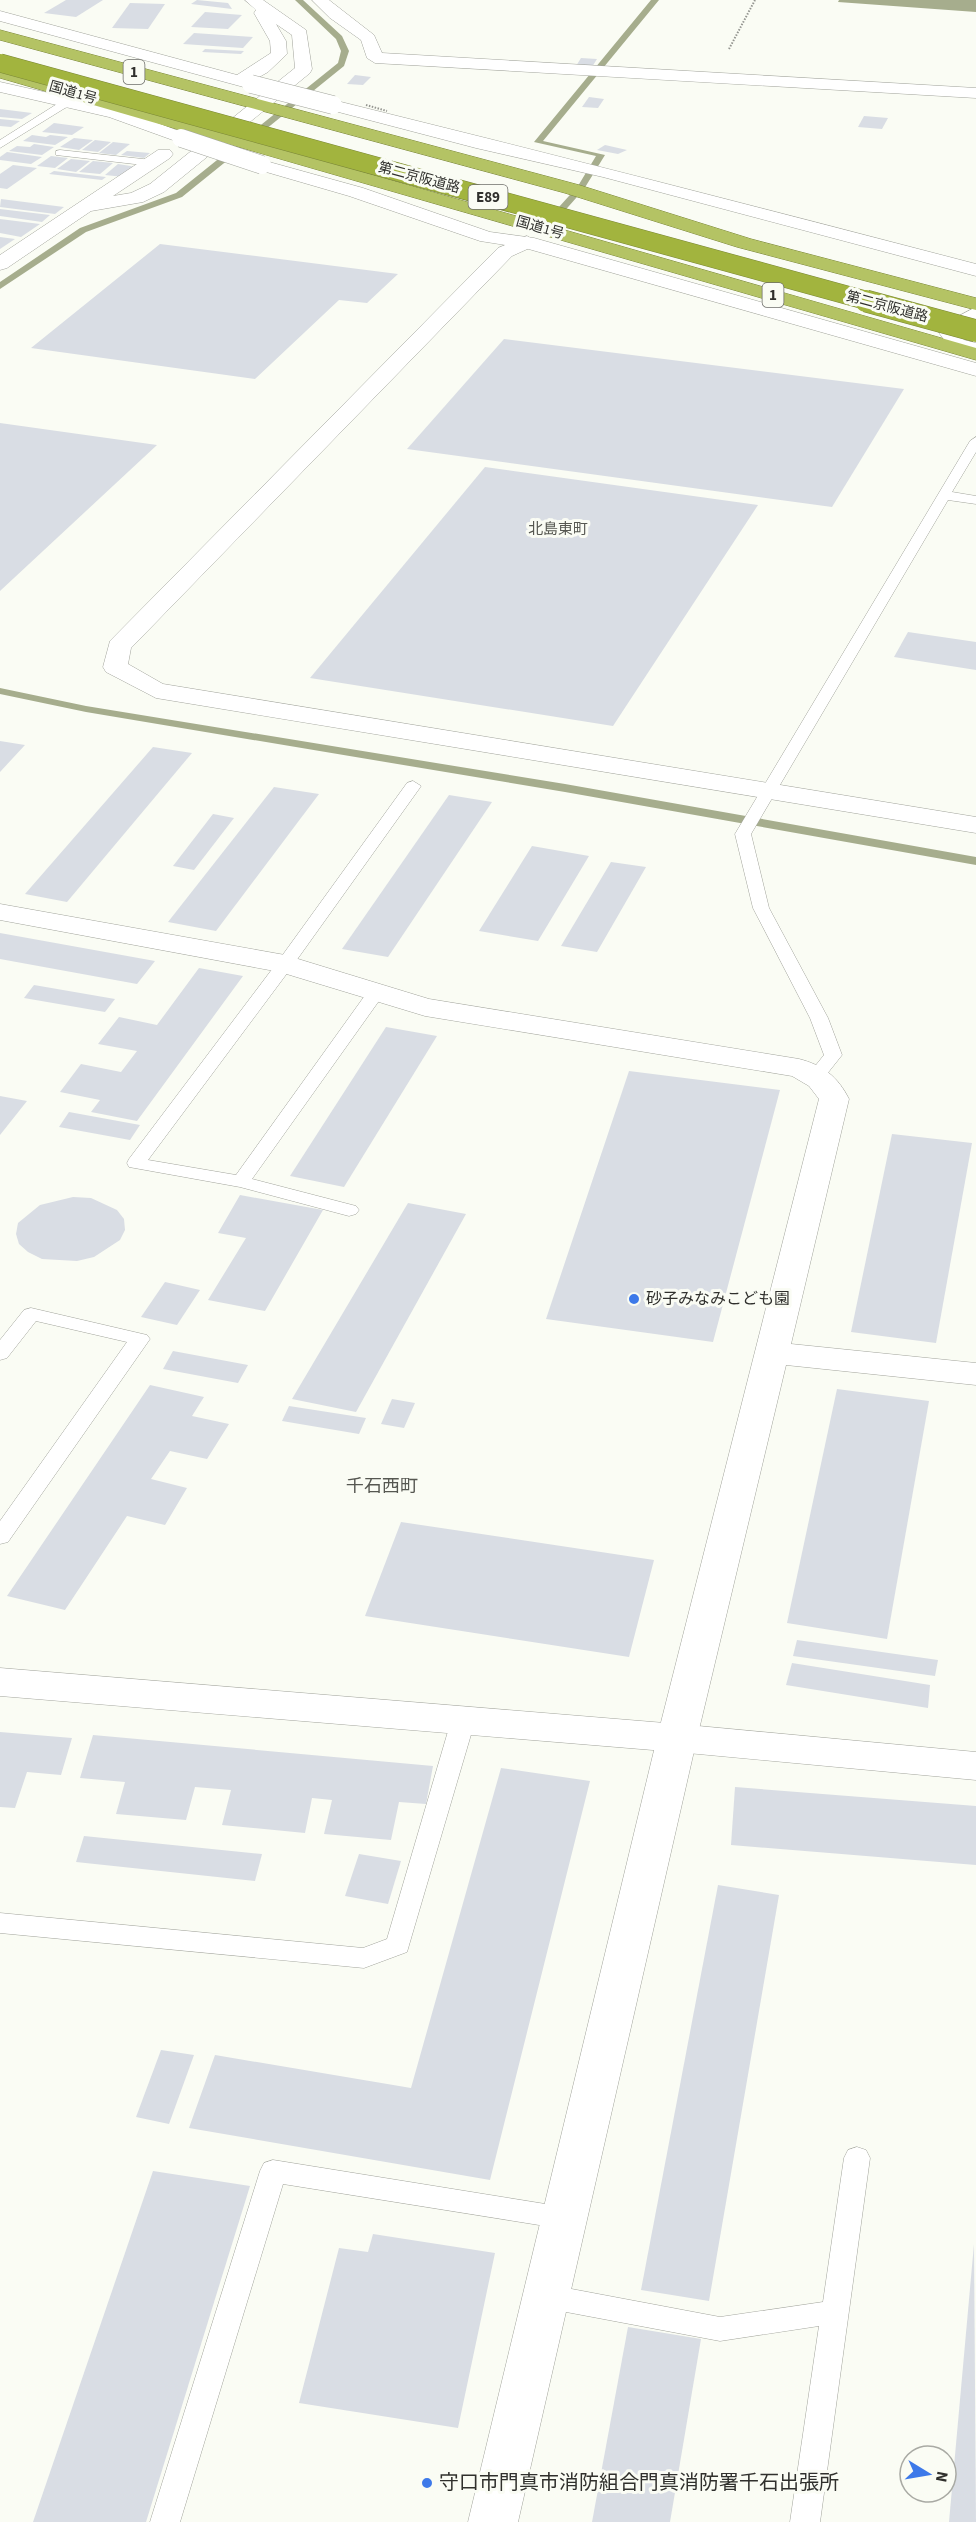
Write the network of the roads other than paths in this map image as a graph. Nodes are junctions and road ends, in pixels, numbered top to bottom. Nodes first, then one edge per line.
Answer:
1 (252, 0) edge
2 (320, 0) edge
3 (0, 16) edge
4 (0, 34) edge
5 (0, 43) edge
6 (0, 63) edge
7 (0, 73) edge
8 (245, 82) junction
9 (0, 87) edge
10 (976, 93) edge
11 (73, 102) junction
12 (263, 108) junction
13 (227, 137) junction
14 (0, 145) edge
15 (60, 153) dead end
16 (260, 155) junction
17 (158, 159) joint
18 (572, 189) junction
19 (90, 206) junction
20 (782, 219) junction
21 (513, 220) junction
22 (522, 242) junction
23 (0, 264) edge
24 (976, 270) edge
25 (976, 306) edge
26 (976, 313) edge
27 (976, 331) edge
28 (976, 352) edge
29 (976, 370) edge
30 (976, 441) edge
31 (944, 495) junction
32 (976, 500) edge
33 (413, 786) dead end
34 (767, 790) junction
35 (976, 825) edge
36 (0, 912) edge
37 (285, 964) junction
38 (377, 991) junction
39 (817, 1075) junction
40 (241, 1182) junction
41 (349, 1210) dead end
42 (772, 1353) junction
43 (0, 1354) edge
44 (976, 1374) edge
45 (0, 1538) edge
46 (0, 1682) edge
47 (463, 1721) junction
48 (677, 1738) junction
49 (976, 1766) edge
50 (0, 1923) edge
51 (857, 2158) dead end
52 (564, 2218) junction
53 (545, 2296) junction
54 (835, 2312) junction
55 (165, 2522) edge
56 (493, 2522) edge
57 (805, 2522) edge

1 - 8 street
1 - 12 street
2 - 10 street
3 - 8 street
4 - 12 highway, 1
5 - 25 highway, 第二京阪道路 / E89
6 - 27 highway, 第二京阪道路 / E89, bridge
7 - 13 highway, 国道1号 / 1
8 - 20 street, bridge
9 - 11 street
11 - 14 lane
11 - 16 street, bridge
12 - 13 street
12 - 18 highway, 1
13 - 16 highway, 国道1号 / 1
13 - 19 street
15 - 17 lane
16 - 21 highway, 国道1号 / 1
16 - 22 street
17 - 19 street
18 - 20 street
18 - 25 highway, 1
19 - 23 street
20 - 24 street
21 - 22 street
21 - 28 highway, 国道1号 / 1
22 - 29 street
22 - 34 street
26 - 28 street
30 - 31 lane
31 - 32 lane
31 - 34 lane
33 - 37 lane
34 - 35 street
34 - 39 lane
36 - 37 street
37 - 38 street
37 - 40 lane
38 - 39 street
38 - 40 lane
39 - 42 street
40 - 41 lane
42 - 44 street
42 - 48 street
43 - 45 lane
46 - 47 street
47 - 48 street
47 - 50 lane
48 - 49 street
48 - 52 street
51 - 54 lane
52 - 53 street
52 - 55 lane
53 - 54 lane
53 - 56 street
54 - 57 lane

